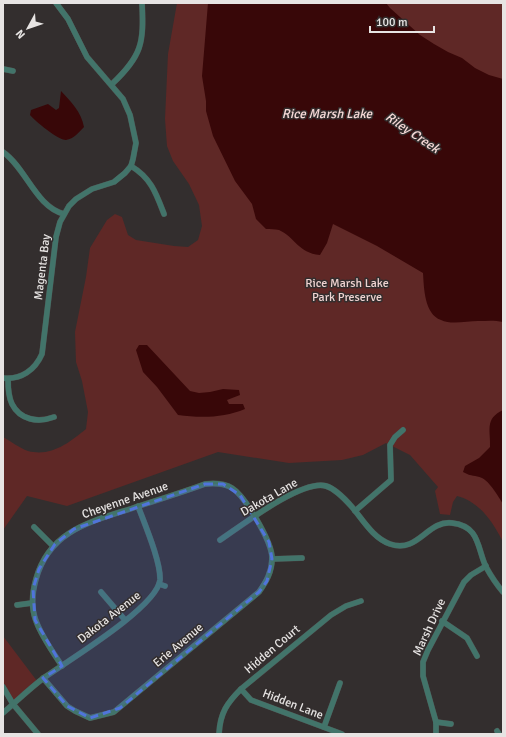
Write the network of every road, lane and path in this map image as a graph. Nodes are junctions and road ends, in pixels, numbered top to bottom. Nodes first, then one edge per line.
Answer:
1 (56, 3) edge
2 (142, 3) edge
3 (3, 69) edge
4 (13, 72) dead end
5 (112, 84) junction
6 (3, 152) edge
7 (131, 166) junction
8 (64, 214) junction
9 (164, 214) dead end
10 (6, 378) edge
11 (54, 417) dead end
12 (403, 430) dead end
13 (138, 506) junction
14 (355, 511) junction
15 (254, 517) junction
16 (34, 527) dead end
17 (220, 540) dead end
18 (53, 546) junction
19 (302, 558) dead end
20 (272, 559) junction
21 (486, 566) junction
22 (159, 584) junction
23 (165, 586) dead end
24 (101, 592) dead end
25 (503, 592) edge
26 (361, 601) dead end
27 (32, 603) junction
28 (17, 605) dead end
29 (125, 620) junction
30 (442, 621) junction
31 (477, 656) dead end
32 (62, 666) junction
33 (43, 678) junction
34 (340, 683) dead end
35 (3, 687) edge
36 (241, 689) junction
37 (13, 704) junction
38 (3, 713) edge
39 (436, 722) junction
40 (451, 724) dead end
41 (324, 727) junction
42 (38, 734) edge
43 (219, 734) edge
44 (342, 734) edge
45 (436, 734) edge

1 - 5 street
2 - 5 street
3 - 4 street
5 - 7 street
6 - 8 street
7 - 8 street, Magenta Bay
7 - 9 street
8 - 10 street, Magenta Bay
10 - 11 street
12 - 14 street
13 - 15 street, Cheyenne Avenue
13 - 18 street, Cheyenne Avenue
13 - 22 street
14 - 15 street, Dakota Lane
14 - 21 street, Dakota Lane
15 - 17 street, Dakota Lane
15 - 20 street, Erie Avenue
16 - 18 street
18 - 27 street, Cheyenne Avenue
19 - 20 street
20 - 33 street, Erie Avenue
21 - 25 street, Dakota Lane
21 - 30 street, Marsh Drive
22 - 23 street
22 - 29 street, Dakota Avenue
24 - 29 street
26 - 36 street, Hidden Court
27 - 28 street
27 - 32 street, Cheyenne Avenue
29 - 32 street, Dakota Avenue
30 - 31 street
30 - 39 street, Marsh Drive
32 - 33 street, Dakota Avenue
33 - 37 street, Dakota Avenue
34 - 41 street
35 - 37 street
36 - 41 street, Hidden Lane
36 - 43 street, Hidden Court
37 - 38 street, Dakota Avenue
37 - 42 street
39 - 40 street
39 - 45 street, Marsh Drive
41 - 44 street, Hidden Lane

